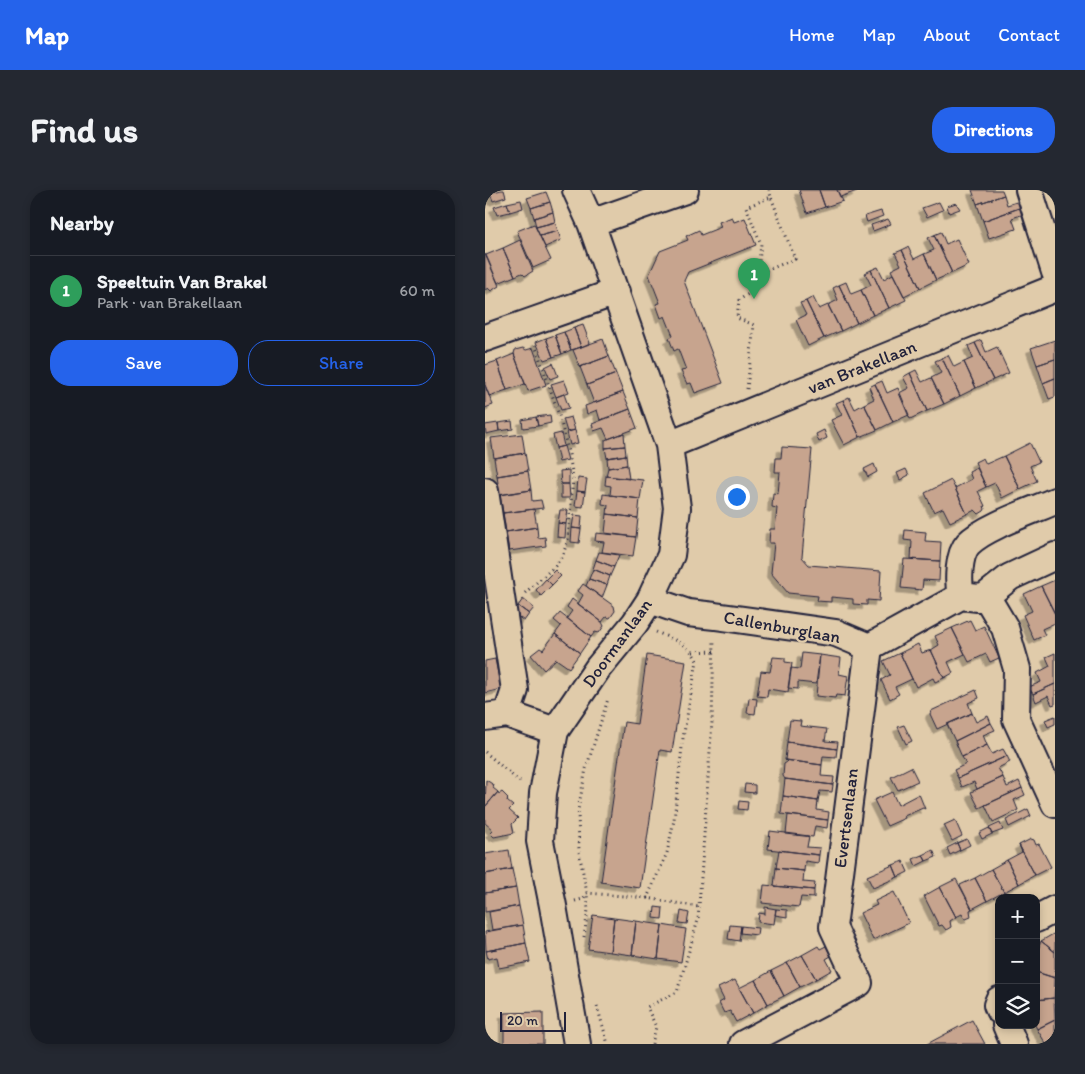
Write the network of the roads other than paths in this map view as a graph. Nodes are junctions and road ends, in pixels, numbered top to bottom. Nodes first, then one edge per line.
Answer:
1 (575, 190) edge
2 (685, 190) edge
3 (1029, 190) edge
4 (591, 223) junction
5 (1055, 272) edge
6 (1055, 288) edge
7 (616, 292) junction
8 (485, 338) edge
9 (669, 445) junction
10 (485, 491) edge
11 (1055, 501) edge
12 (1055, 556) edge
13 (973, 596) junction
14 (497, 598) edge
15 (649, 600) junction
16 (869, 647) junction
17 (496, 716) edge
18 (555, 731) junction
19 (1055, 804) edge
20 (1055, 909) edge
21 (1040, 917) edge
22 (1008, 1029) edge
23 (577, 1044) edge
24 (743, 1044) edge
25 (1014, 1044) edge

1 - 4 street, Doormanlaan
2 - 4 street
3 - 5 street
4 - 7 street, Doormanlaan
6 - 9 street, van Brakellaan
7 - 8 street
7 - 9 street, Doormanlaan
9 - 15 street, Doormanlaan
10 - 14 street
11 - 13 street
12 - 13 street
13 - 16 street
13 - 19 street
14 - 17 street
15 - 16 street, Callenburglaan
15 - 18 street, Doormanlaan
16 - 24 street, Evertsenlaan
17 - 18 street
18 - 23 street, Doormanlaan
20 - 21 street
22 - 25 street

